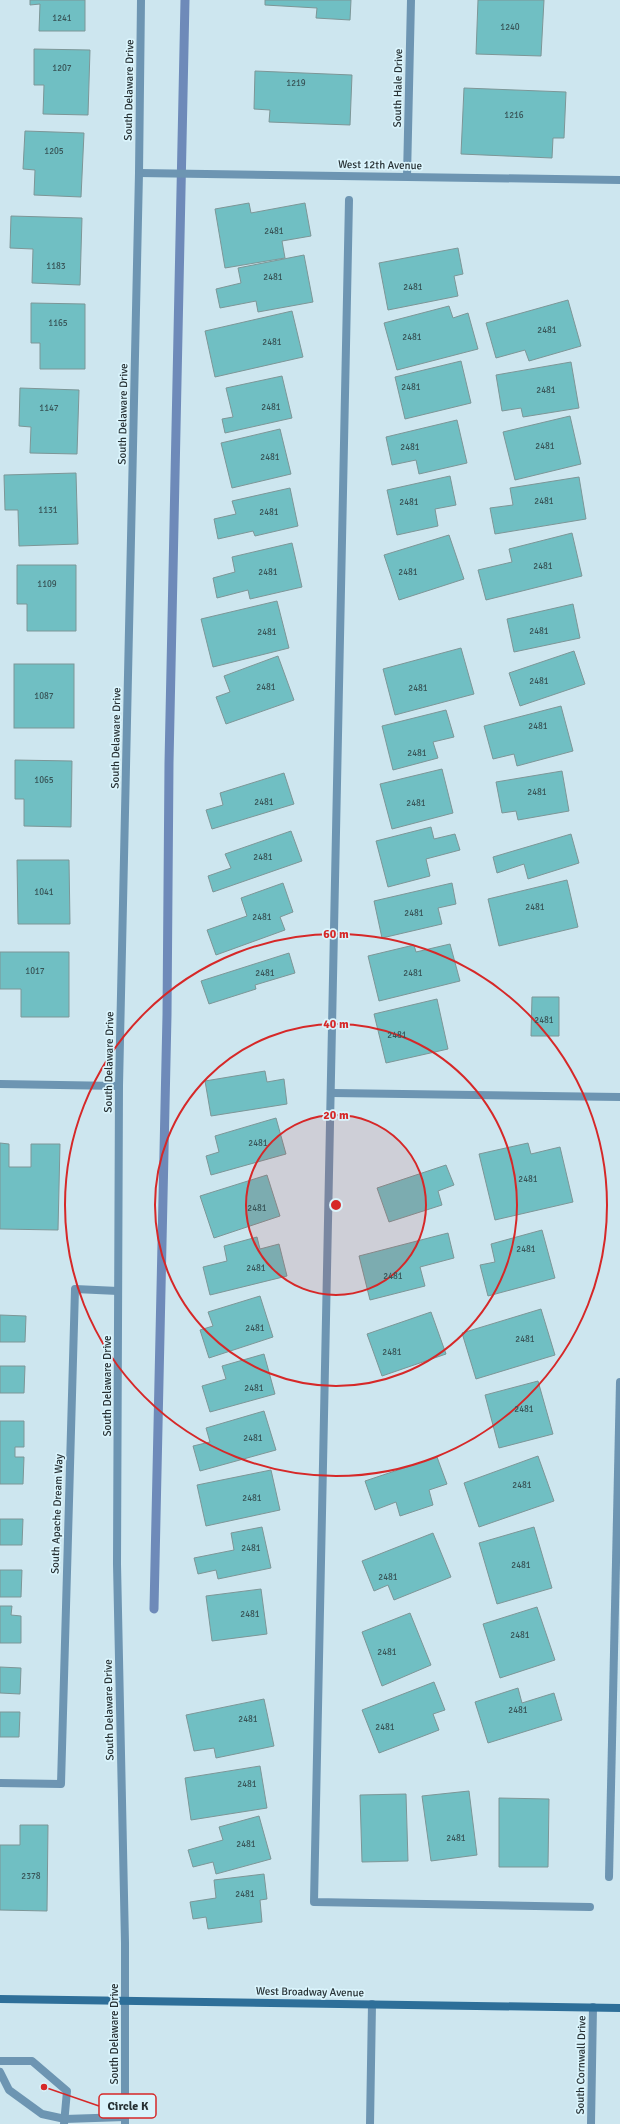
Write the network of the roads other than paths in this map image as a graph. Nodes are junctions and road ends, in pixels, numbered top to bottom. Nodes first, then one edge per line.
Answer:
1 (141, 0) edge
2 (411, 0) edge
3 (139, 174) junction
4 (407, 176) junction
5 (620, 180) edge
6 (349, 200) dead end
7 (0, 1084) edge
8 (119, 1086) junction
9 (332, 1093) junction
10 (620, 1097) edge
11 (118, 1291) junction
12 (620, 1382) edge
13 (0, 1783) edge
14 (609, 1877) dead end
15 (590, 1907) dead end
16 (0, 1999) edge
17 (126, 2000) junction
18 (372, 2004) junction
19 (593, 2007) junction
20 (620, 2008) edge
21 (0, 2061) edge
22 (0, 2072) edge
23 (64, 2121) edge
24 (125, 2121) edge
25 (370, 2124) edge
26 (591, 2124) edge

1 - 3 street, South Delaware Drive
2 - 4 street, South Hale Drive
3 - 4 street, West 12th Avenue
3 - 8 street, South Delaware Drive
4 - 5 street, West 12th Avenue
6 - 9 street
7 - 8 street
8 - 11 street, South Delaware Drive
9 - 10 street
9 - 15 street
11 - 13 street, South Apache Dream Way
11 - 17 street, South Delaware Drive
12 - 14 street
16 - 17 main road, West Broadway Avenue
17 - 18 main road, West Broadway Avenue
17 - 24 street, South Delaware Drive
18 - 19 main road, West Broadway Avenue
18 - 25 street
19 - 20 main road, West Broadway Avenue
19 - 26 street, South Cornwall Drive
21 - 23 street
22 - 23 street
23 - 24 street

